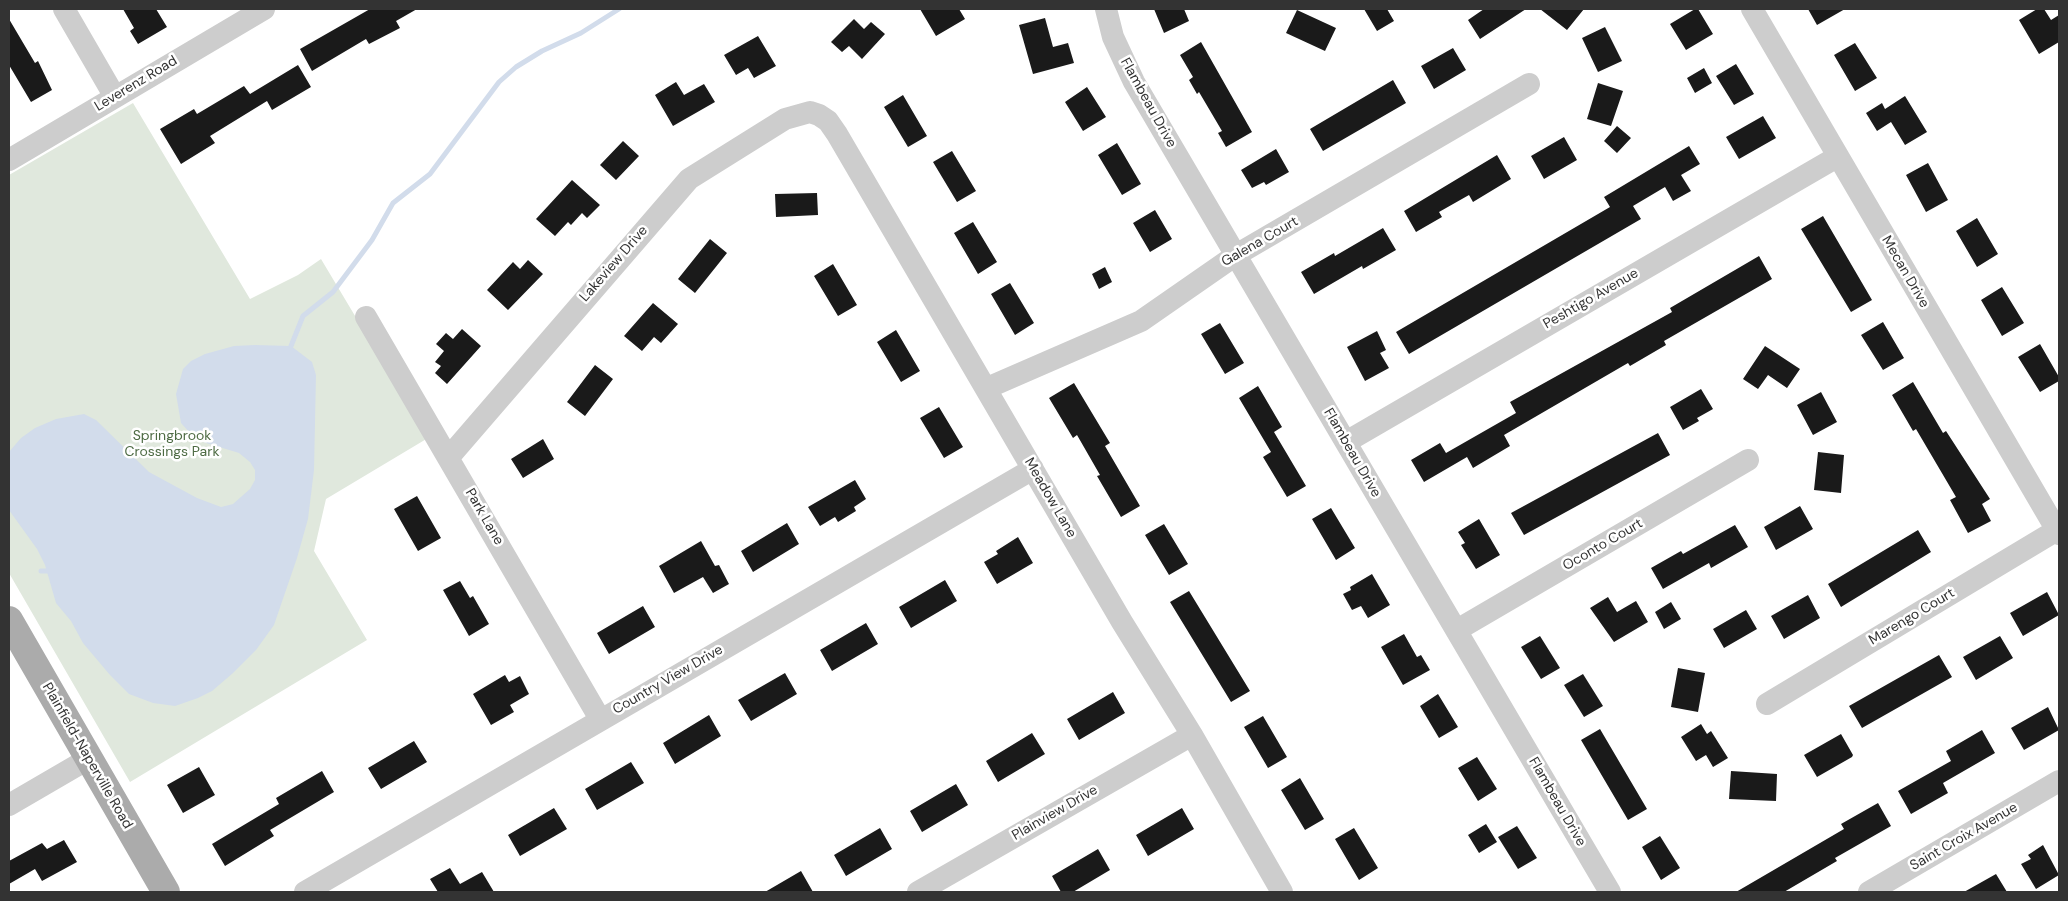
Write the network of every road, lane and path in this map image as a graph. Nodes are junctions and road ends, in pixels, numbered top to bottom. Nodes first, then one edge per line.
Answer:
1 (64, 9) edge
2 (264, 9) edge
3 (1106, 9) edge
4 (1752, 9) edge
5 (1529, 84) dead end
6 (115, 97) junction
7 (810, 112) joint
8 (1837, 156) junction
9 (9, 160) edge
10 (1236, 255) junction
11 (366, 317) dead end
12 (986, 388) junction
13 (1346, 442) junction
14 (449, 457) junction
15 (1748, 460) dead end
16 (1033, 469) junction
17 (2058, 532) edge
18 (9, 620) edge
19 (1457, 630) junction
20 (1766, 704) dead end
21 (600, 719) junction
22 (1192, 735) junction
23 (88, 758) junction
24 (2059, 781) edge
25 (9, 805) edge
26 (166, 892) edge
27 (305, 892) edge
28 (918, 892) edge
29 (1282, 892) edge
30 (1610, 892) edge
31 (1869, 892) edge

1 - 6 street
2 - 6 street, Leverenz Road
3 - 10 street, Flambeau Drive
4 - 8 street, Mecan Drive
5 - 10 street, Galena Court
6 - 9 street, Leverenz Road
7 - 12 street, Meadow Lane
7 - 14 street, Lakeview Drive
8 - 13 street, Peshtigo Avenue
8 - 17 street, Mecan Drive
10 - 12 street, Galena Court
10 - 13 street, Flambeau Drive
11 - 14 street, Park Lane
12 - 16 street, Meadow Lane
13 - 19 street, Flambeau Drive
14 - 21 street, Park Lane
15 - 19 street, Oconto Court
16 - 21 street, Country View Drive
16 - 22 street, Meadow Lane
17 - 20 street, Marengo Court
18 - 23 main road, Plainfield-Naperville Road
19 - 30 street, Flambeau Drive
21 - 27 street, Country View Drive
22 - 28 street, Plainview Drive
22 - 29 street, Meadow Lane
23 - 25 street
23 - 26 main road, Plainfield-Naperville Road
24 - 31 street, Saint Croix Avenue

